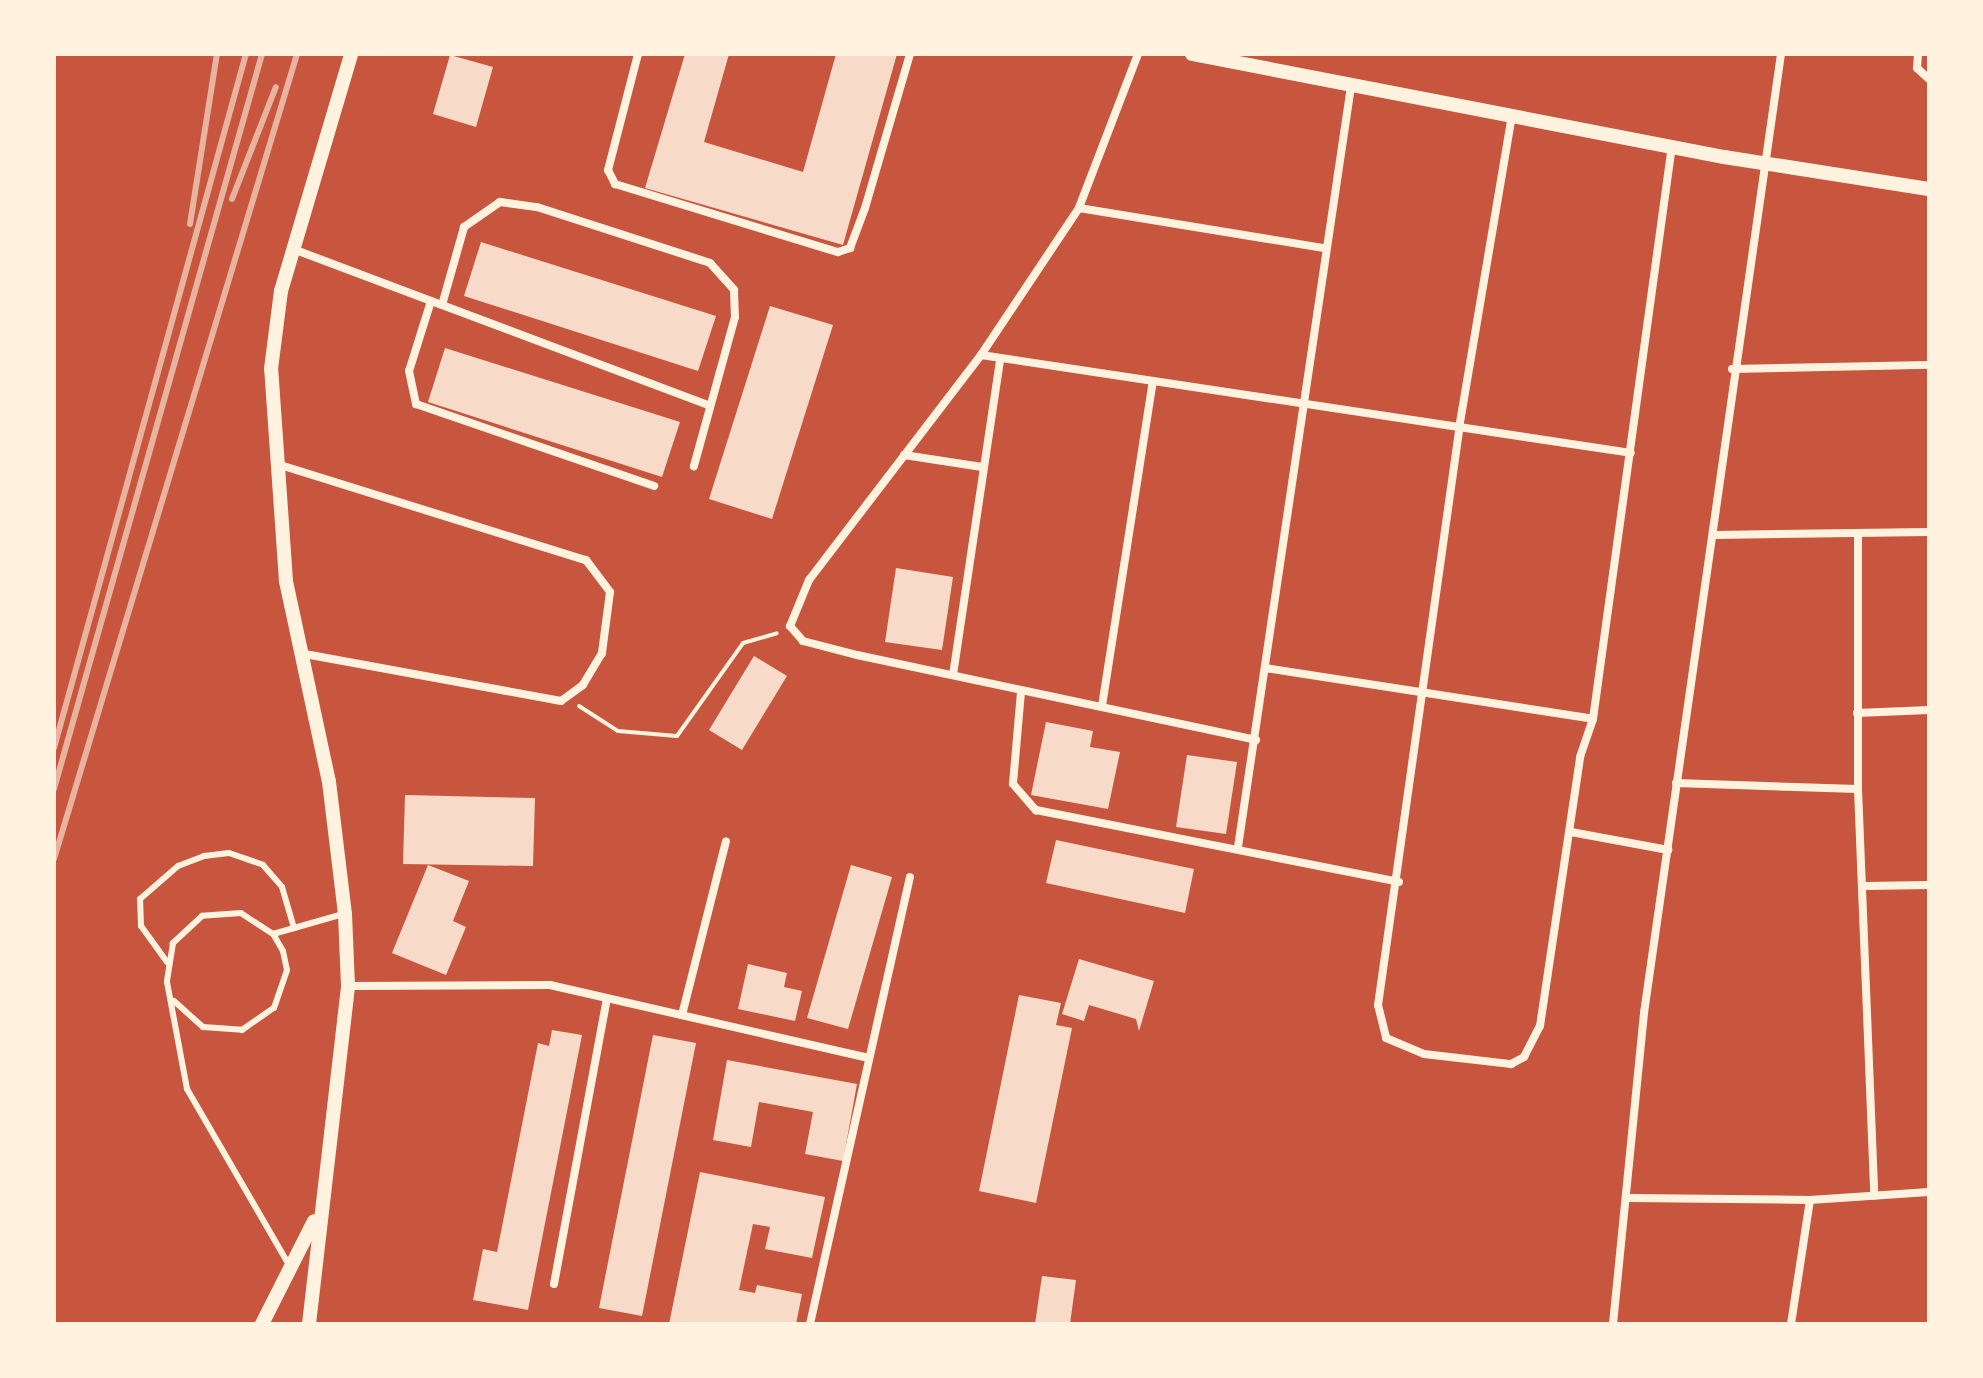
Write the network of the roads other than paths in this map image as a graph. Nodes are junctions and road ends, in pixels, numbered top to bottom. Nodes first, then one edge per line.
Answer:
1 (351, 54) edge
2 (638, 54) edge
3 (910, 54) edge
4 (1138, 54) edge
5 (1192, 54) edge
6 (1781, 54) edge
7 (1918, 54) edge
8 (1231, 58) edge
9 (1929, 79) edge
10 (1351, 86) junction
11 (1512, 115) junction
12 (1672, 145) junction
13 (1766, 164) junction
14 (1929, 189) edge
15 (1079, 208) junction
16 (1323, 248) junction
17 (293, 249) junction
18 (431, 301) junction
19 (442, 305) junction
20 (981, 355) junction
21 (1000, 359) junction
22 (1929, 365) edge
23 (1732, 369) junction
24 (1152, 386) junction
25 (1302, 402) junction
26 (710, 406) junction
27 (1460, 424) junction
28 (1631, 453) junction
29 (904, 455) junction
30 (276, 464) junction
31 (694, 466) dead end
32 (982, 467) junction
33 (654, 486) dead end
34 (1929, 532) edge
35 (1714, 535) junction
36 (1858, 536) junction
37 (298, 653) junction
38 (1265, 668) junction
39 (953, 675) junction
40 (1021, 692) junction
41 (1425, 697) junction
42 (1102, 706) junction
43 (1929, 710) edge
44 (1857, 713) junction
45 (1593, 719) junction
46 (1256, 740) junction
47 (1676, 783) junction
48 (1858, 789) junction
49 (1571, 832) junction
50 (726, 841) dead end
51 (1238, 847) junction
52 (1668, 850) junction
53 (910, 877) dead end
54 (1399, 882) junction
55 (1929, 885) edge
56 (1866, 886) junction
57 (345, 914) junction
58 (294, 928) junction
59 (273, 934) junction
60 (167, 962) junction
61 (348, 986) junction
62 (607, 999) junction
63 (174, 1001) junction
64 (682, 1015) junction
65 (869, 1058) junction
66 (1929, 1192) edge
67 (1874, 1196) junction
68 (1630, 1198) junction
69 (1810, 1200) junction
70 (320, 1210) junction
71 (292, 1269) junction
72 (554, 1284) dead end
73 (262, 1324) edge
74 (309, 1324) edge
75 (810, 1324) edge
76 (1613, 1324) edge
77 (1791, 1324) edge

1 - 17 street
2 - 3 street
4 - 15 street
5 - 8 street
6 - 13 street
7 - 9 street
8 - 10 street
10 - 11 street
10 - 16 street
11 - 12 street
11 - 27 street
12 - 13 street
12 - 28 street
13 - 14 street
13 - 23 street
15 - 16 street
15 - 20 street
16 - 25 street
17 - 18 street
17 - 30 street
18 - 19 street
18 - 33 street
19 - 26 street
19 - 26 street
20 - 21 street
20 - 29 street
21 - 24 street
21 - 32 street
22 - 23 street
23 - 35 street
24 - 25 street
24 - 42 street
25 - 27 street
25 - 38 street
26 - 31 street
27 - 28 street
27 - 41 street
28 - 45 street
29 - 32 street
29 - 39 street
30 - 37 street
30 - 37 street
32 - 39 street
34 - 36 street
35 - 36 street
35 - 47 street
36 - 44 street
37 - 57 street
38 - 41 street
38 - 46 street
39 - 40 street
40 - 42 street
40 - 51 street
41 - 45 street
41 - 54 street
42 - 46 street
43 - 44 street
44 - 48 street
45 - 49 street
46 - 51 street
47 - 48 street
47 - 52 street
48 - 56 street
49 - 52 street
49 - 54 street
50 - 64 street
51 - 54 street
52 - 68 street
53 - 65 street
55 - 56 street
56 - 67 street
57 - 58 lane
57 - 61 street
58 - 59 lane
58 - 60 lane
59 - 60 lane
59 - 63 lane
60 - 63 lane
61 - 62 street
61 - 70 street
62 - 64 street
62 - 72 street
63 - 71 lane
64 - 65 street
65 - 75 street
66 - 67 street
67 - 69 street
68 - 69 street
68 - 76 street
69 - 77 street
70 - 71 street
70 - 74 street
71 - 73 street

